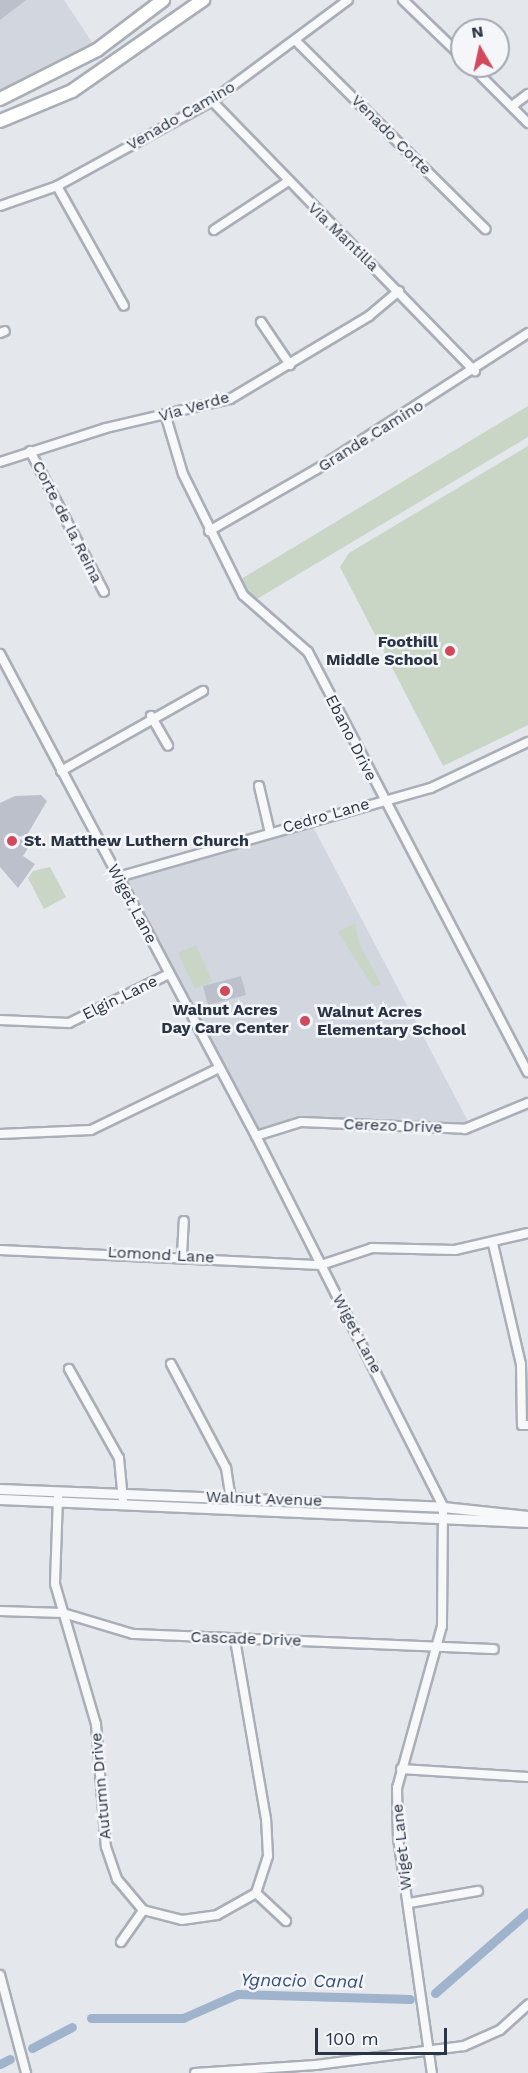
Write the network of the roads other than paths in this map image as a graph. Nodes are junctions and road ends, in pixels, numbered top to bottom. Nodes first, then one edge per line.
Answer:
1 (163, 0) edge
2 (203, 0) edge
3 (348, 0) edge
4 (403, 0) edge
5 (296, 41) junction
6 (450, 45) edge
7 (483, 78) edge
8 (528, 94) edge
9 (0, 99) edge
10 (212, 101) junction
11 (512, 106) junction
12 (0, 121) edge
13 (528, 123) edge
14 (287, 182) junction
15 (57, 186) junction
16 (0, 206) edge
17 (485, 229) dead end
18 (214, 230) dead end
19 (399, 291) junction
20 (124, 306) dead end
21 (261, 322) dead end
22 (528, 333) edge
23 (290, 365) junction
24 (475, 371) junction
25 (166, 417) junction
26 (30, 451) junction
27 (0, 462) edge
28 (208, 531) junction
29 (104, 592) dead end
30 (0, 654) edge
31 (203, 691) dead end
32 (151, 716) junction
33 (528, 742) edge
34 (168, 746) dead end
35 (61, 771) junction
36 (259, 786) dead end
37 (382, 800) junction
38 (270, 833) junction
39 (118, 877) junction
40 (169, 974) junction
41 (0, 1020) edge
42 (219, 1068) junction
43 (528, 1072) edge
44 (528, 1103) edge
45 (0, 1134) edge
46 (256, 1136) junction
47 (184, 1221) dead end
48 (528, 1233) edge
49 (493, 1244) junction
50 (0, 1250) edge
51 (182, 1255) junction
52 (321, 1265) junction
53 (171, 1364) dead end
54 (69, 1369) dead end
55 (525, 1425) edge
56 (0, 1489) edge
57 (233, 1497) junction
58 (58, 1498) junction
59 (0, 1499) edge
60 (123, 1499) junction
61 (443, 1507) junction
62 (232, 1509) junction
63 (528, 1516) edge
64 (444, 1519) junction
65 (528, 1522) edge
66 (0, 1611) edge
67 (63, 1613) junction
68 (235, 1639) junction
69 (439, 1647) junction
70 (494, 1649) dead end
71 (400, 1768) junction
72 (528, 1777) edge
73 (478, 1891) dead end
74 (256, 1893) junction
75 (409, 1903) junction
76 (143, 1910) junction
77 (286, 1921) dead end
78 (121, 1942) dead end
79 (0, 1975) edge
80 (528, 2005) edge
81 (429, 2051) junction
82 (316, 2069) edge
83 (26, 2073) edge
84 (195, 2073) edge
85 (432, 2073) edge

1 - 9 highway
2 - 12 highway
3 - 5 street, Venado Camino
4 - 6 street
5 - 10 street, Venado Camino
5 - 17 street, Venado Corte
7 - 11 street
8 - 11 street
10 - 14 street, Via Mantilla
10 - 15 street, Venado Camino
11 - 13 street
14 - 18 street
14 - 19 street, Via Mantilla
15 - 16 street, Venado Camino
15 - 20 street
19 - 23 street, Via Verde
19 - 24 street, Via Mantilla
21 - 23 street
22 - 24 street, Grande Camino
23 - 25 street, Via Verde
24 - 28 street, Grande Camino
25 - 26 street, Via Verde
25 - 28 street, Ebano Drive
26 - 27 street, Via Verde
26 - 29 street, Corte de la Reina
28 - 37 street, Ebano Drive
30 - 35 street, Wiget Lane
31 - 32 street
32 - 34 street
32 - 35 street
33 - 37 street, Cedro Lane
35 - 39 street, Wiget Lane
36 - 38 street
37 - 38 street, Cedro Lane
37 - 43 street, Ebano Drive
38 - 39 street, Cedro Lane
39 - 40 street, Wiget Lane
40 - 41 street, Elgin Lane
40 - 42 street, Wiget Lane
42 - 45 street
42 - 46 street, Wiget Lane
44 - 46 street, Cerezo Drive
46 - 52 street, Wiget Lane
47 - 51 street
48 - 49 street
49 - 52 street
49 - 55 street
50 - 51 street, Lomond Lane
51 - 52 street, Lomond Lane
52 - 61 street, Wiget Lane
53 - 57 street
54 - 60 street
56 - 58 street, Walnut Avenue
57 - 60 street, Walnut Avenue
57 - 61 street, Walnut Avenue
57 - 62 street
58 - 59 street, Walnut Avenue
58 - 60 street, Walnut Avenue
58 - 67 street, Autumn Drive
60 - 62 street, Walnut Avenue
61 - 63 street, Walnut Avenue
61 - 64 street, Wiget Lane
62 - 64 street, Walnut Avenue
64 - 65 street, Walnut Avenue
64 - 69 street, Wiget Lane
66 - 67 street, Cascade Drive
67 - 68 street, Cascade Drive
67 - 76 street, Autumn Drive
68 - 69 street, Cascade Drive
68 - 74 street
69 - 70 street, Cascade Drive
69 - 71 street, Wiget Lane
71 - 72 street
71 - 75 street, Wiget Lane
73 - 75 street
74 - 76 street
74 - 77 street
75 - 81 street, Wiget Lane
76 - 78 street
79 - 83 street
80 - 81 street
81 - 82 street
81 - 85 street, Wiget Lane
82 - 84 street

